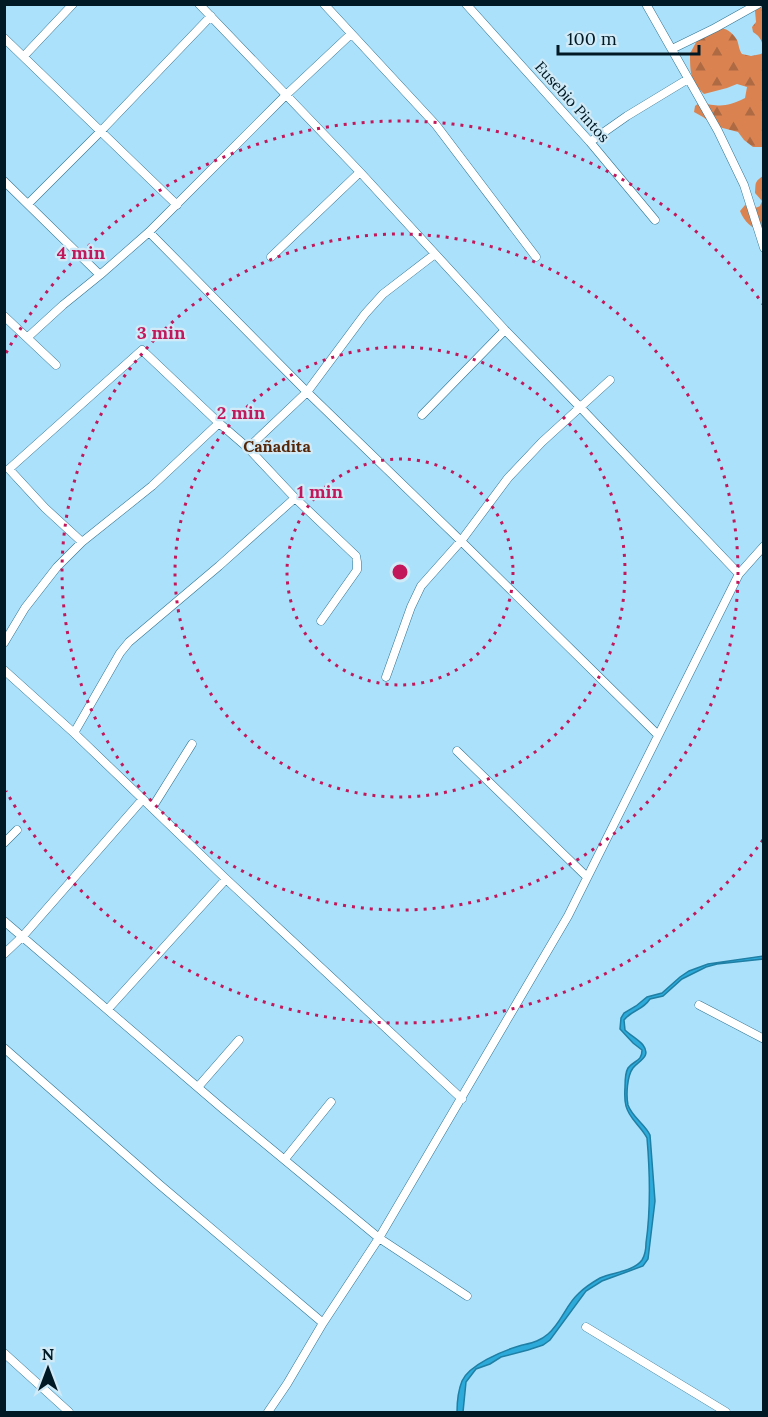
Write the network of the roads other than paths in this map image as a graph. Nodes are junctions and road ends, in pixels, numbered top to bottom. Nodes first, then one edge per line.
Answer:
1 (73, 4) edge
2 (199, 4) edge
3 (324, 4) edge
4 (466, 4) edge
5 (646, 4) edge
6 (758, 4) edge
7 (211, 16) junction
8 (351, 34) junction
9 (4, 38) edge
10 (672, 49) junction
11 (24, 56) junction
12 (688, 79) junction
13 (286, 95) junction
14 (100, 131) junction
15 (590, 142) junction
16 (360, 172) junction
17 (4, 181) edge
18 (28, 204) junction
19 (177, 205) junction
20 (655, 220) dead end
21 (149, 232) junction
22 (764, 248) edge
23 (435, 254) junction
24 (271, 257) dead end
25 (536, 257) dead end
26 (100, 275) junction
27 (4, 316) edge
28 (505, 330) junction
29 (28, 337) junction
30 (56, 364) dead end
31 (610, 380) dead end
32 (306, 392) junction
33 (580, 406) junction
34 (422, 415) dead end
35 (219, 423) junction
36 (248, 448) junction
37 (295, 498) junction
38 (461, 541) junction
39 (82, 542) junction
40 (764, 546) edge
41 (739, 574) junction
42 (321, 621) dead end
43 (4, 643) edge
44 (4, 670) edge
45 (386, 677) dead end
46 (74, 733) junction
47 (658, 735) junction
48 (192, 744) dead end
49 (457, 751) dead end
50 (142, 800) junction
51 (152, 808) junction
52 (17, 830) dead end
53 (4, 843) edge
54 (587, 877) junction
55 (226, 879) junction
56 (4, 921) edge
57 (23, 936) junction
58 (4, 954) edge
59 (699, 1005) dead end
60 (108, 1009) junction
61 (764, 1039) edge
62 (239, 1040) dead end
63 (4, 1048) edge
64 (198, 1087) junction
65 (462, 1100) junction
66 (331, 1102) dead end
67 (285, 1160) junction
68 (380, 1238) junction
69 (467, 1296) dead end
70 (323, 1323) junction
71 (586, 1327) dead end
72 (4, 1353) edge
73 (69, 1413) edge
74 (268, 1413) edge
75 (726, 1413) edge

1 - 11 street
2 - 7 street
3 - 8 street
4 - 15 street, Eusebio Pintos
5 - 10 street
6 - 10 street
7 - 13 street
7 - 14 street
8 - 13 street
8 - 25 street
9 - 11 street
10 - 12 street
11 - 14 street
12 - 15 street
12 - 22 street
13 - 16 street
13 - 19 street
14 - 18 street
14 - 19 street
15 - 20 street, Eusebio Pintos
16 - 23 street
16 - 24 street
17 - 18 street
18 - 26 street
19 - 21 street
21 - 26 street
21 - 32 street
23 - 28 street
23 - 32 street
26 - 29 street
27 - 29 street
28 - 33 street
28 - 34 street
29 - 30 street
31 - 33 street
32 - 36 street
32 - 38 street
33 - 38 street
33 - 41 street
35 - 36 street
35 - 39 street
35 - 39 street
36 - 37 street
37 - 42 street
37 - 46 street
38 - 45 street
38 - 47 street
39 - 43 street
40 - 41 street
41 - 47 street
44 - 46 street
46 - 50 street
47 - 54 street
48 - 51 street
49 - 54 street
50 - 51 street
50 - 57 street
51 - 55 street
52 - 53 street
54 - 65 street
55 - 60 street
55 - 65 street
56 - 57 street
57 - 58 street
57 - 60 street
59 - 61 street
60 - 64 street
62 - 64 street
63 - 70 street
64 - 67 street
65 - 68 street
66 - 67 street
67 - 68 street
68 - 69 street
68 - 70 street
70 - 74 street
71 - 75 street
72 - 73 street

